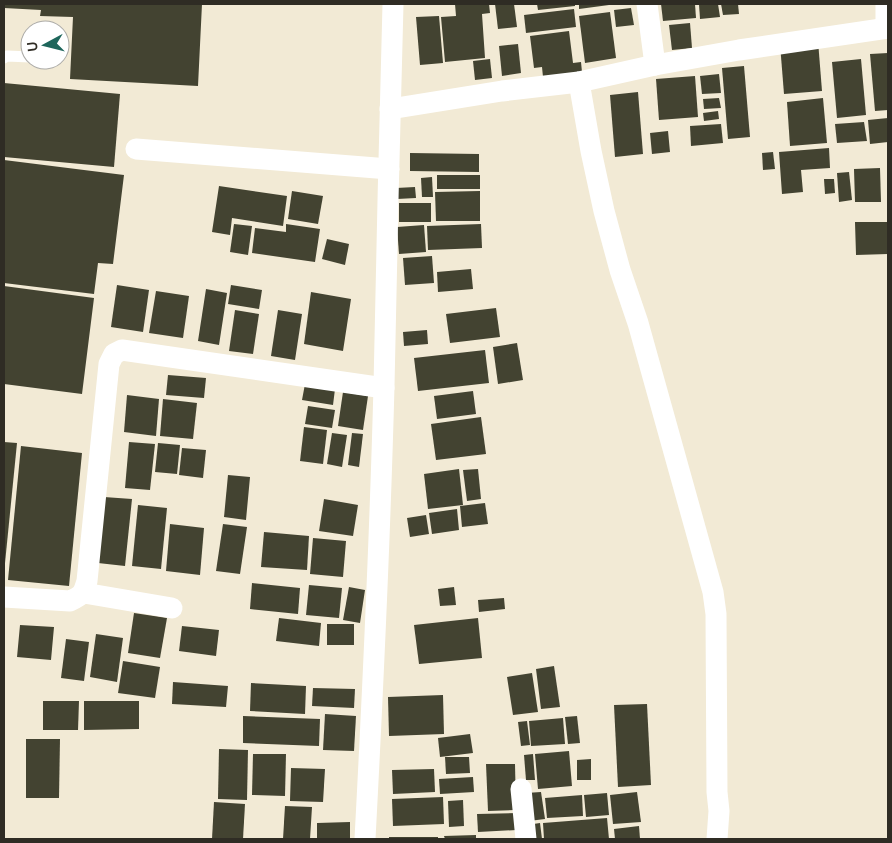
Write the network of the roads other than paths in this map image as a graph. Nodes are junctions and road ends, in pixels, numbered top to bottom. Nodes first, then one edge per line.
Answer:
1 (393, 4) edge
2 (647, 4) edge
3 (886, 4) edge
4 (887, 28) edge
5 (20, 57) edge
6 (4, 58) edge
7 (655, 65) junction
8 (579, 82) junction
9 (390, 109) junction
10 (136, 149) dead end
11 (389, 169) junction
12 (384, 388) junction
13 (84, 593) junction
14 (4, 597) edge
15 (172, 608) dead end
16 (521, 789) dead end
17 (365, 839) edge
18 (526, 839) edge
19 (717, 839) edge

1 - 9 street
2 - 7 street
3 - 4 street
4 - 7 street
5 - 6 lane
7 - 8 street
8 - 9 street
8 - 19 street
9 - 11 street
10 - 11 street
11 - 12 street
12 - 13 street
12 - 17 street
13 - 14 street
13 - 15 street
16 - 18 street

